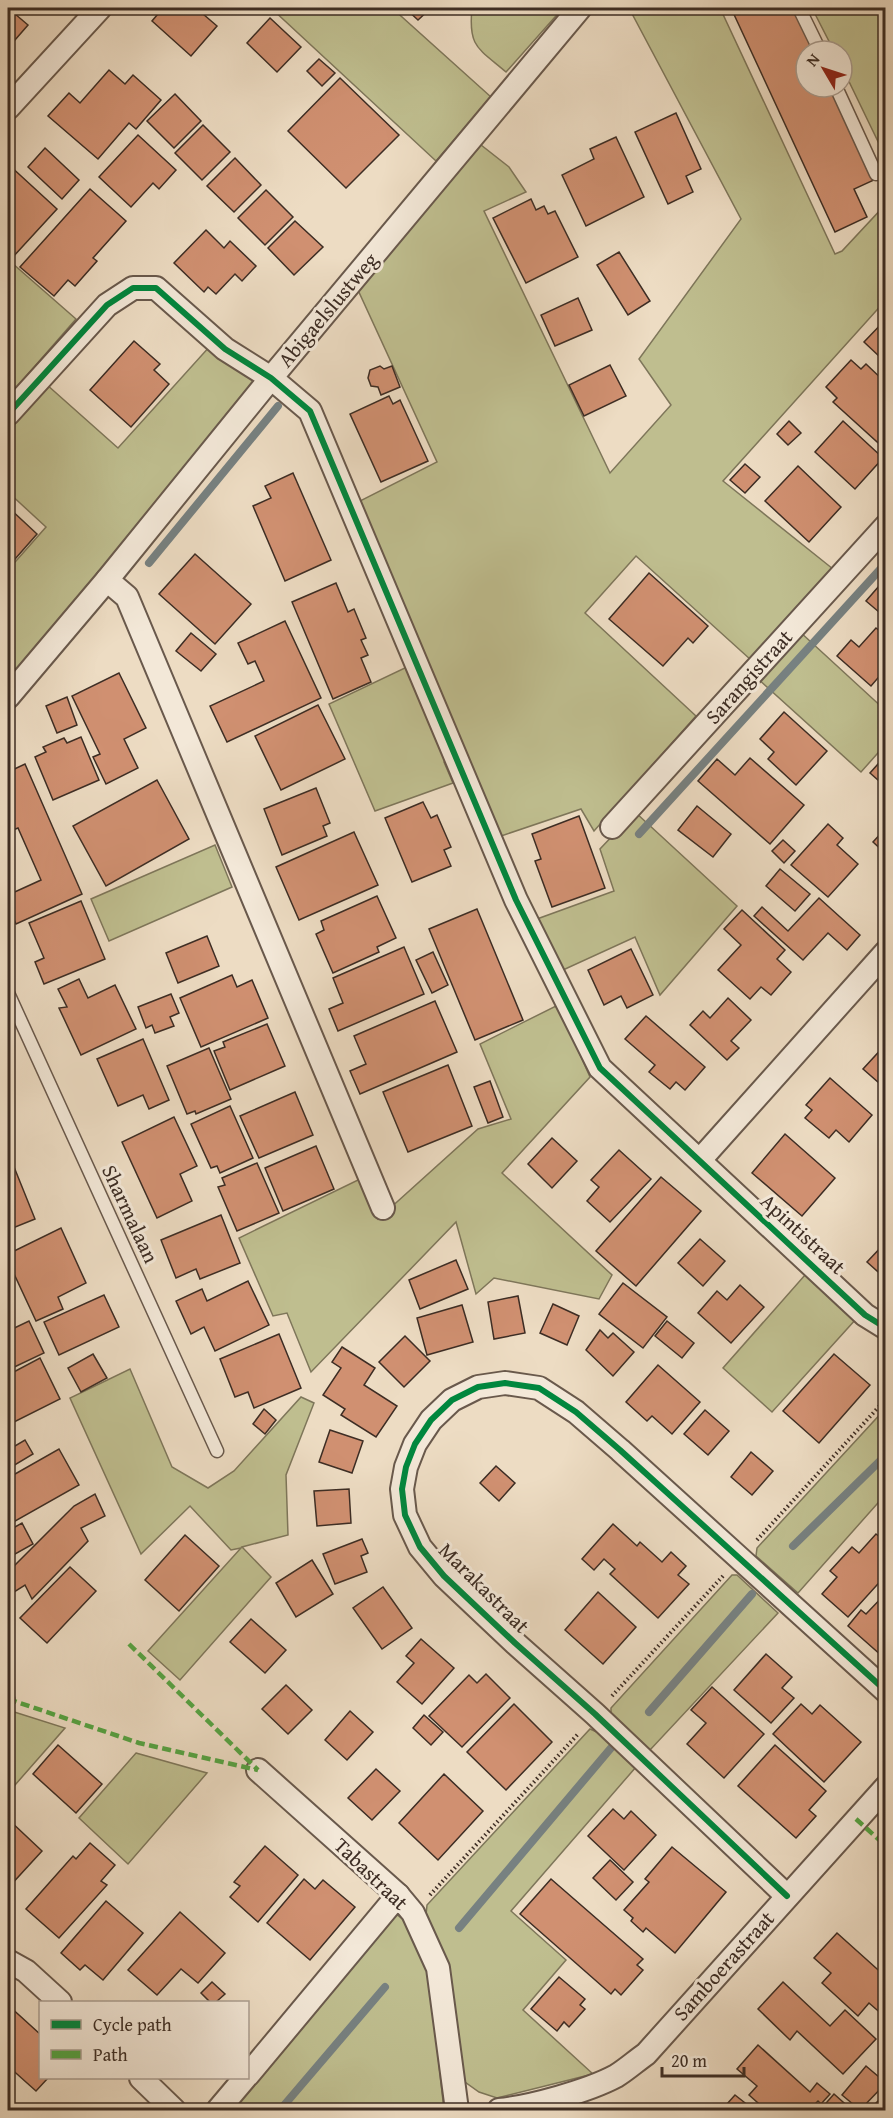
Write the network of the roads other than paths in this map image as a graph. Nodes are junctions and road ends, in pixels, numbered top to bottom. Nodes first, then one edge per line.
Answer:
1 (100, 8) edge
2 (580, 8) edge
3 (799, 8) edge
4 (814, 39) edge
5 (842, 99) edge
6 (8, 108) edge
7 (876, 174) dead end
8 (271, 378) junction
9 (8, 414) edge
10 (885, 526) edge
11 (107, 580) junction
12 (8, 697) edge
13 (612, 827) dead end
14 (885, 952) edge
15 (8, 993) edge
16 (700, 1160) junction
17 (382, 1208) dead end
18 (885, 1328) edge
19 (216, 1451) dead end
20 (885, 1691) edge
21 (258, 1770) dead end
22 (885, 1787) edge
23 (398, 1894) junction
24 (787, 1896) junction
25 (8, 1960) edge
26 (59, 2001) edge
27 (249, 2072) edge
28 (142, 2079) edge
29 (244, 2079) edge
30 (174, 2110) edge
31 (218, 2110) edge
32 (457, 2110) edge
33 (499, 2110) edge

1 - 6 street
2 - 8 street, Abigaelslustweg
3 - 4 lane
5 - 7 lane
8 - 9 street, Apintistraat
8 - 11 street, Abigaelslustweg
8 - 16 street, Apintistraat
10 - 13 street, Sarangistraat
11 - 12 street, Abigaelslustweg
11 - 17 street
14 - 16 street
15 - 19 lane, Sharmalaan
16 - 18 street, Apintistraat
20 - 24 street, Marakastraat
21 - 23 street, Tabastraat
22 - 24 street, Samboerastraat
23 - 27 street
23 - 32 street, Tabastraat
24 - 33 street, Samboerastraat
25 - 26 street
28 - 30 street
29 - 31 street

